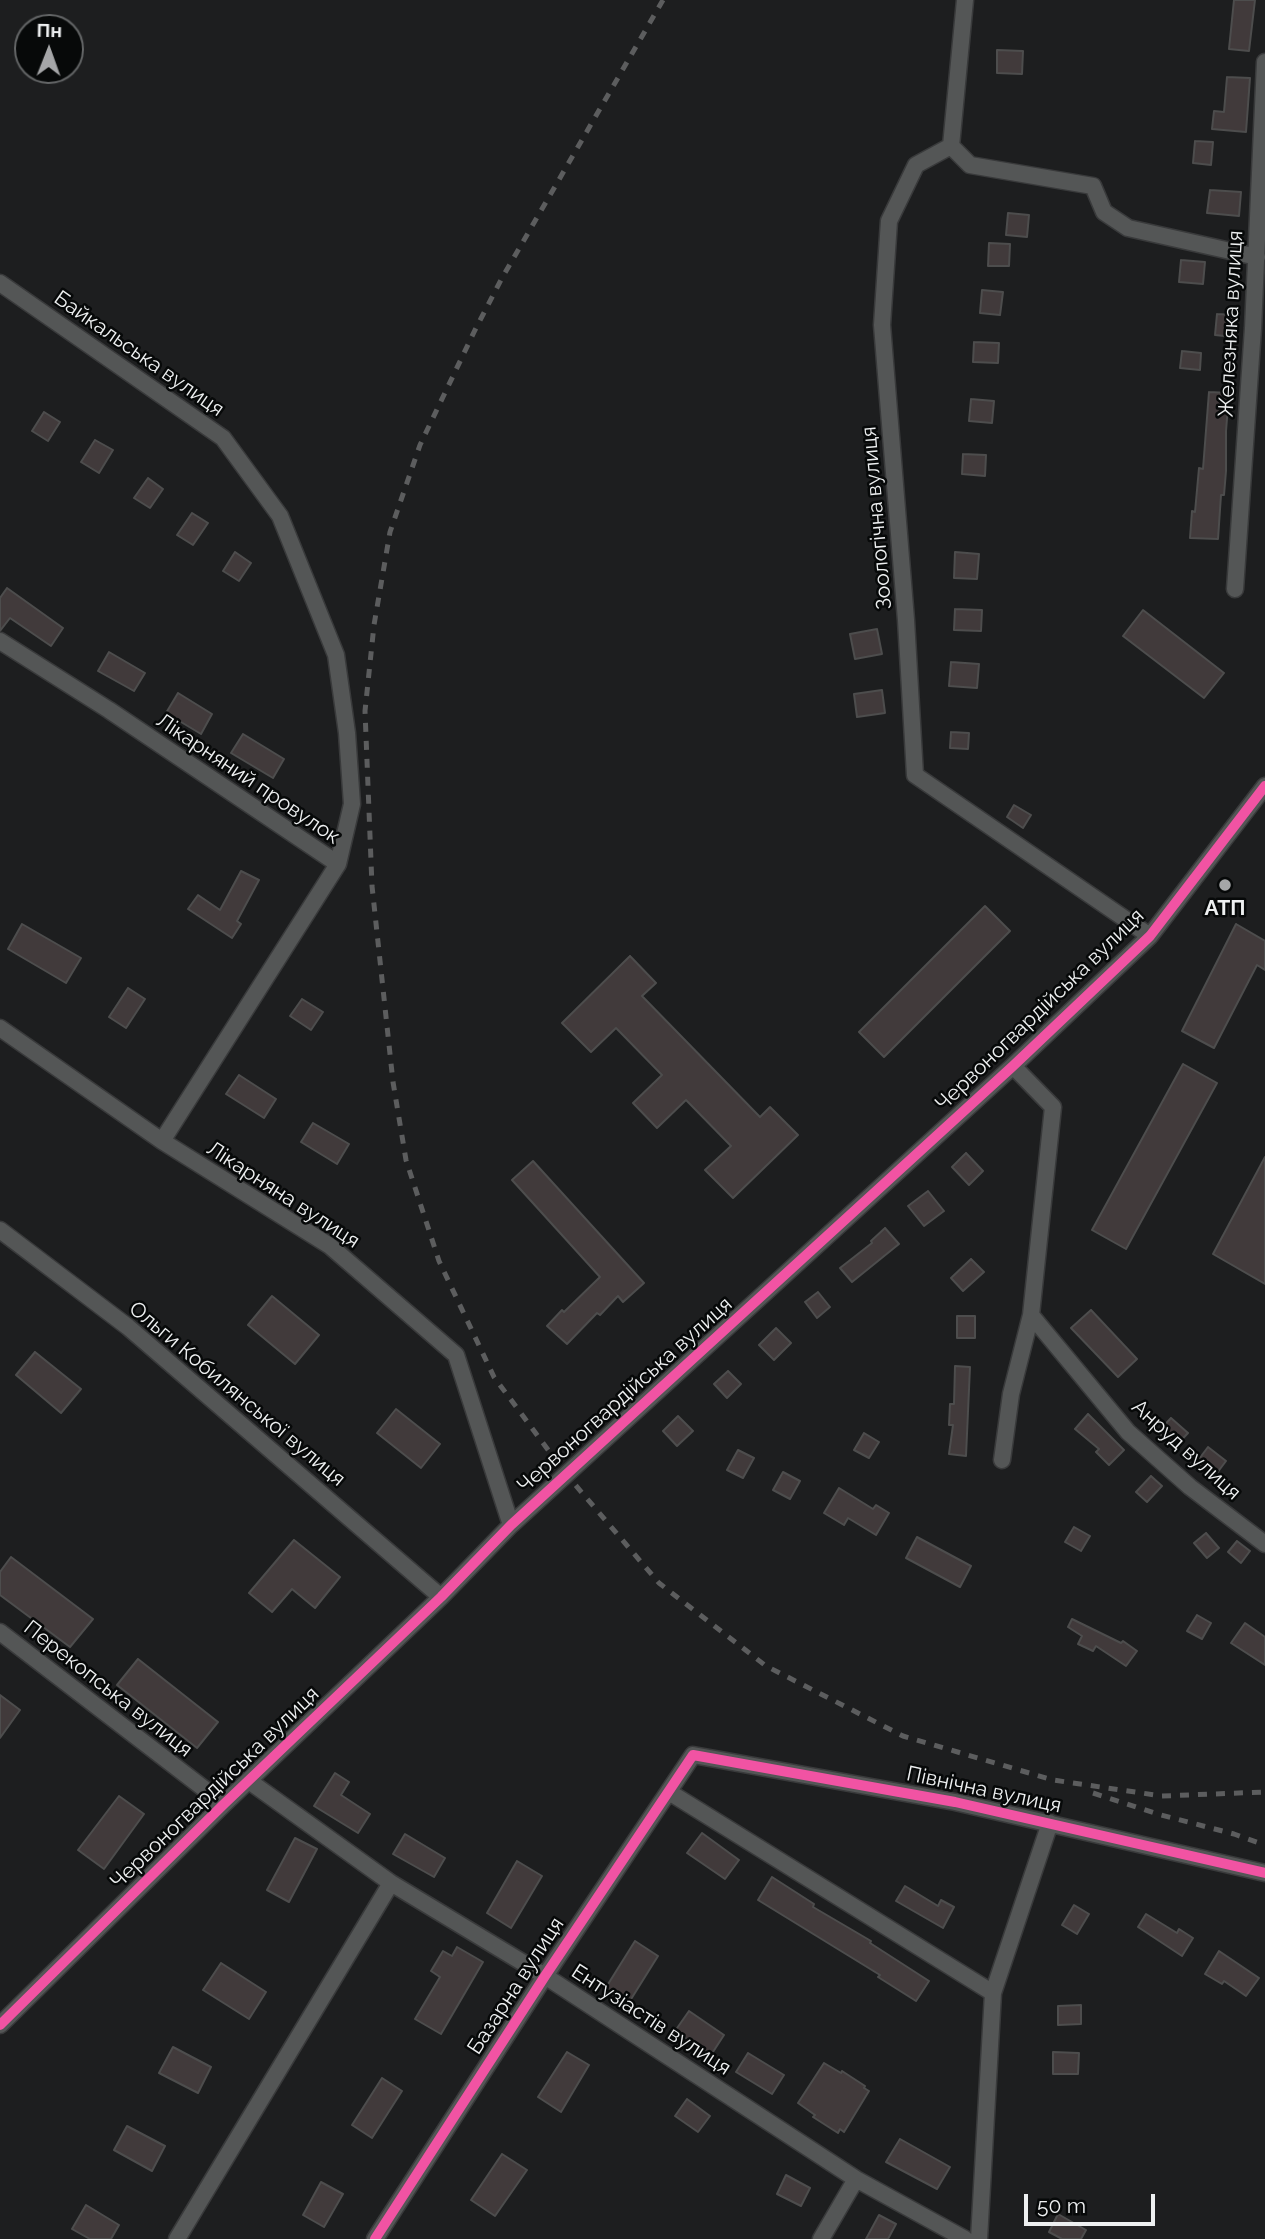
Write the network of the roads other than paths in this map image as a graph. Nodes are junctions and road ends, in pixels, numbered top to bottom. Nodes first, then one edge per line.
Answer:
1 (965, 0) edge
2 (1265, 62) edge
3 (951, 146) junction
4 (1257, 257) junction
5 (0, 283) edge
6 (1259, 329) edge
7 (1235, 589) dead end
8 (0, 641) edge
9 (1265, 786) edge
10 (338, 864) junction
11 (1150, 936) junction
12 (0, 1028) edge
13 (1013, 1066) junction
14 (162, 1141) junction
15 (0, 1230) edge
16 (1031, 1315) junction
17 (1002, 1460) dead end
18 (511, 1525) junction
19 (1265, 1544) edge
20 (441, 1597) junction
21 (0, 1632) edge
22 (693, 1755) joint
23 (249, 1781) junction
24 (668, 1793) junction
25 (224, 1804) junction
26 (1050, 1823) junction
27 (1265, 1873) edge
28 (391, 1883) junction
29 (545, 1976) junction
30 (993, 1993) junction
31 (0, 2025) edge
32 (856, 2179) junction
33 (177, 2239) edge
34 (375, 2239) edge
35 (821, 2239) edge
36 (965, 2239) edge
37 (979, 2239) edge

1 - 3 street
2 - 4 street, Железняка вулиця
3 - 4 street
3 - 11 street, Зоологічна вулиця
4 - 6 street, Железняка вулиця
5 - 10 street, Байкальська вулиця
6 - 7 street, Железняка вулиця
8 - 10 street, Лікарняний провулок
9 - 11 street, Червоногвардійська вулиця
10 - 14 street, Лікарняний провулок
11 - 13 street, Червоногвардійська вулиця
12 - 14 street, Лікарняна вулиця
13 - 16 street
13 - 18 street, Червоногвардійська вулиця
14 - 18 street, Лікарняна вулиця
15 - 20 street, Ольги Кобилянської вулиця
16 - 17 street
16 - 19 street, Анруд вулиця
18 - 20 street, Червоногвардійська вулиця
20 - 23 street, Червоногвардійська вулиця
21 - 25 street, Перекопська вулиця
22 - 24 street, Базарна вулиця
22 - 26 street, Північна вулиця
23 - 25 street, Червоногвардійська вулиця
23 - 28 street, Ентузіастів вулиця
24 - 29 street, Базарна вулиця
24 - 30 street
25 - 31 street, Червоногвардійська вулиця
26 - 27 street, Північна вулиця
26 - 30 street
28 - 29 street, Ентузіастів вулиця
28 - 33 street
29 - 32 street, Ентузіастів вулиця
29 - 34 street, Базарна вулиця
30 - 37 street
32 - 35 street
32 - 36 street, Ентузіастів вулиця

